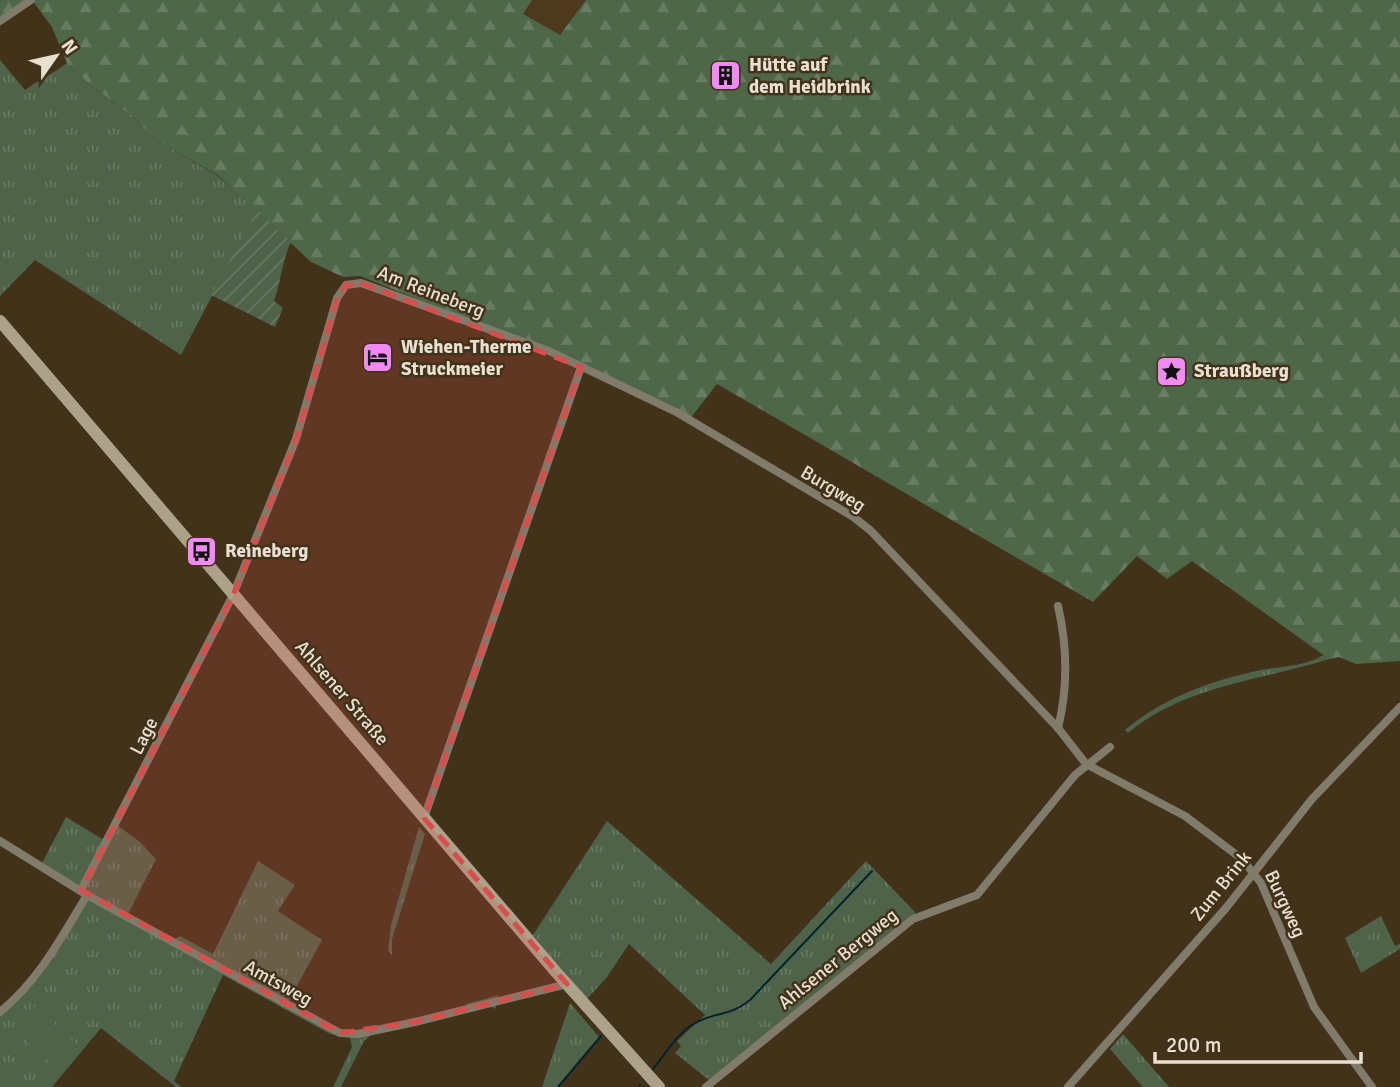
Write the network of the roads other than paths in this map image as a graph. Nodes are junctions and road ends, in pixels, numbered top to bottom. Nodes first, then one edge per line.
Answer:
1 (31, 0) edge
2 (0, 21) edge
3 (0, 321) edge
4 (582, 367) junction
5 (690, 422) joint
6 (233, 595) junction
7 (1058, 606) dead end
8 (1400, 707) edge
9 (1058, 728) junction
10 (1110, 747) dead end
11 (1086, 764) junction
12 (424, 818) junction
13 (0, 841) edge
14 (1254, 872) junction
15 (84, 893) junction
16 (567, 984) junction
17 (0, 1012) edge
18 (710, 1086) edge
19 (659, 1087) edge
20 (1068, 1087) edge
21 (1372, 1087) edge

1 - 2 street
3 - 6 main road, Ahlsener Straße
4 - 5 street, Am Reineberg
4 - 6 street, Am Reineberg
4 - 12 street
5 - 9 street, Burgweg
6 - 12 main road, Ahlsener Straße
6 - 15 street, Lage
7 - 9 street
8 - 14 street, Zum Brink
9 - 11 street, Burgweg
10 - 11 street, Ahlsener Bergweg
11 - 14 street, Burgweg
11 - 18 street, Ahlsener Bergweg
12 - 16 main road, Ahlsener Straße
13 - 15 street, Amtsweg
14 - 20 street, Zum Brink
14 - 21 street, Burgweg
15 - 16 street, Amtsweg
15 - 17 street, Lage
16 - 19 main road, Ahlsener Straße

